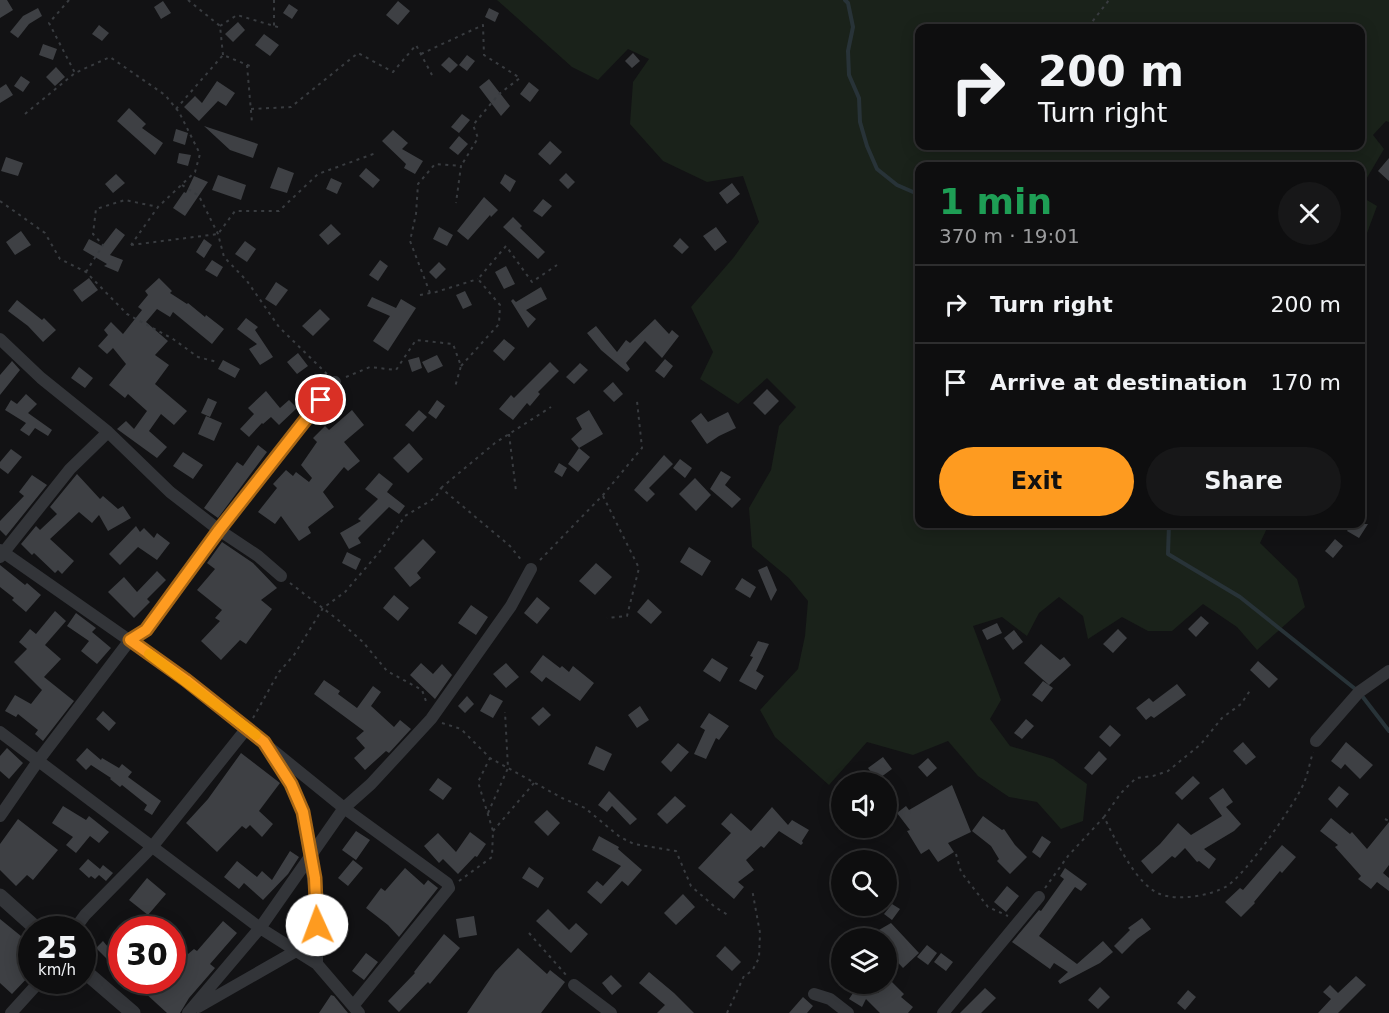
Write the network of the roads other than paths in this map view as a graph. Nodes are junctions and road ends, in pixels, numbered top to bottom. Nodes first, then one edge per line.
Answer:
1 (0, 339) edge
2 (335, 382) road end
3 (108, 432) junction
4 (219, 530) junction
5 (1, 553) edge
6 (531, 569) road end
7 (281, 576) road end
8 (130, 640) junction
9 (1389, 671) edge
10 (247, 728) junction
11 (0, 732) edge
12 (1316, 741) road end
13 (264, 742) junction
14 (38, 761) junction
15 (344, 808) junction
16 (0, 816) edge
17 (152, 847) junction
18 (311, 854) junction
19 (0, 896) edge
20 (1039, 897) road end
21 (22, 916) edge
22 (84, 916) edge
23 (260, 928) junction
24 (296, 951) junction
25 (317, 964) junction
26 (96, 981) edge
27 (574, 985) road end
28 (28, 994) edge
29 (814, 994) dead end
30 (357, 1011) edge
31 (190, 1012) edge
32 (11, 1013) edge
33 (133, 1013) edge
34 (611, 1013) edge
35 (848, 1013) edge
36 (943, 1013) edge

1 - 3 street
2 - 4 street
3 - 4 street
3 - 5 street
4 - 7 street
4 - 8 street
5 - 8 street
6 - 15 street
8 - 10 street
8 - 14 street
9 - 12 street
10 - 13 street
10 - 17 street
11 - 14 street
13 - 15 street
13 - 18 street
14 - 16 street
14 - 17 street
15 - 18 street
15 - 30 street
17 - 22 street
17 - 23 street
18 - 23 street
18 - 25 street
19 - 21 street
20 - 36 street
23 - 24 street
23 - 31 street
24 - 25 street
24 - 31 street
25 - 30 street
26 - 33 street
27 - 34 street
28 - 32 street
29 - 35 street

